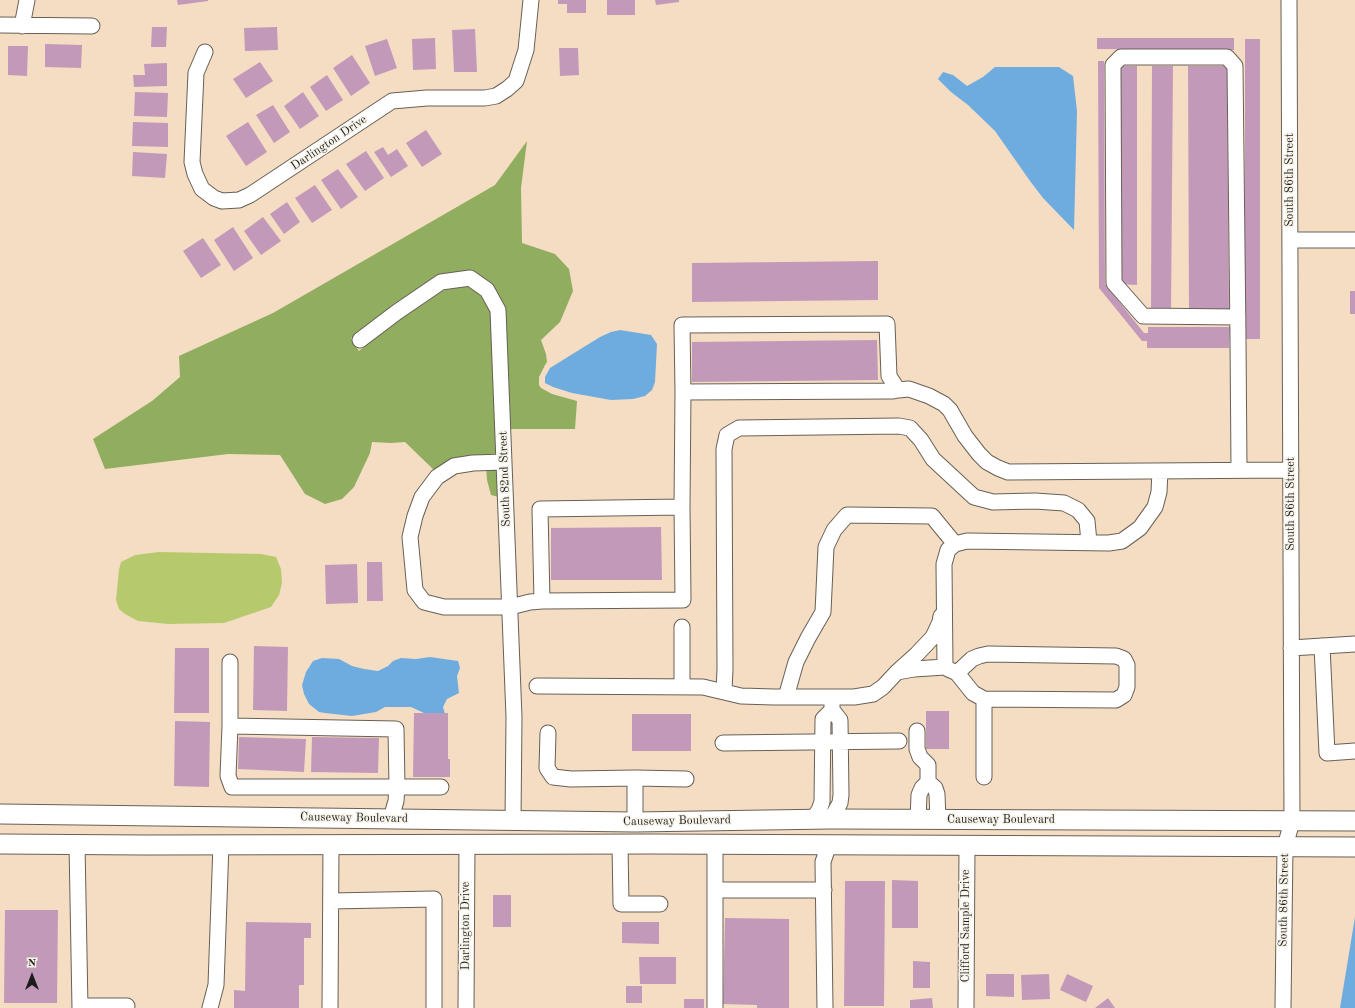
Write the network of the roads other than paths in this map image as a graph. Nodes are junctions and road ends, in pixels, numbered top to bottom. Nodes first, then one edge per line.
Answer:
1 (27, 0) edge
2 (531, 0) edge
3 (1289, 0) edge
4 (0, 25) edge
5 (22, 26) junction
6 (92, 26) dead end
7 (205, 52) dead end
8 (1290, 240) junction
9 (1355, 240) edge
10 (1238, 317) junction
11 (360, 340) dead end
12 (898, 390) junction
13 (683, 392) junction
14 (504, 462) junction
15 (1238, 470) junction
16 (1291, 470) junction
17 (1160, 471) junction
18 (682, 507) junction
19 (1089, 542) junction
20 (955, 544) junction
21 (944, 600) junction
22 (542, 601) junction
23 (510, 606) junction
24 (682, 627) dead end
25 (1355, 644) edge
26 (1322, 646) junction
27 (1291, 648) junction
28 (230, 662) dead end
29 (951, 670) junction
30 (897, 672) junction
31 (537, 686) dead end
32 (682, 687) junction
33 (724, 691) junction
34 (786, 697) junction
35 (984, 699) junction
36 (832, 704) junction
37 (230, 726) junction
38 (916, 731) dead end
39 (548, 733) dead end
40 (899, 741) dead end
41 (823, 742) junction
42 (841, 742) junction
43 (723, 743) dead end
44 (1355, 751) edge
45 (984, 777) dead end
46 (635, 778) junction
47 (686, 779) dead end
48 (928, 782) junction
49 (397, 787) junction
50 (442, 787) dead end
51 (0, 814) edge
52 (391, 818) junction
53 (812, 820) junction
54 (831, 820) junction
55 (918, 820) junction
56 (938, 820) junction
57 (1014, 820) junction
58 (513, 821) junction
59 (1292, 821) junction
60 (1355, 821) edge
61 (635, 822) junction
62 (467, 843) junction
63 (0, 844) edge
64 (77, 844) junction
65 (221, 844) junction
66 (331, 844) junction
67 (620, 844) junction
68 (653, 844) junction
69 (715, 844) junction
70 (829, 844) junction
71 (967, 845) junction
72 (1285, 847) junction
73 (1355, 847) edge
74 (715, 890) junction
75 (824, 890) junction
76 (331, 901) junction
77 (660, 904) dead end
78 (127, 1006) dead end
79 (80, 1007) edge
80 (210, 1008) edge
81 (330, 1008) edge
82 (434, 1008) edge
83 (466, 1008) edge
84 (715, 1008) edge
85 (825, 1008) edge
86 (966, 1008) edge
87 (1283, 1008) edge

1 - 5 street
2 - 7 street, Darlington Drive
3 - 8 street, South 86th Street
4 - 5 street
5 - 6 street
8 - 9 street
8 - 16 street, South 86th Street
10 - 10 street
10 - 15 street
11 - 14 street, South 82nd Street
12 - 13 street
12 - 13 street
12 - 17 street
13 - 18 street
14 - 23 street, South 82nd Street
14 - 23 street
15 - 16 street
15 - 17 street
16 - 27 street, South 86th Street
17 - 19 street
18 - 22 street
18 - 22 street
19 - 20 street
19 - 33 street
20 - 21 street
20 - 34 street
21 - 29 street
21 - 30 street
22 - 23 street
23 - 58 street, South 82nd Street
24 - 32 street
25 - 26 street
26 - 27 street
26 - 44 street
27 - 59 street, South 86th Street
28 - 37 street
29 - 30 street
29 - 35 street
29 - 35 street
30 - 36 street
31 - 32 street
32 - 33 street
33 - 34 street
34 - 36 street
35 - 45 street
36 - 41 street
36 - 42 street
37 - 49 street
37 - 49 street
38 - 48 street
39 - 46 street
40 - 42 street
41 - 42 street
41 - 43 street
41 - 53 street
42 - 54 street
46 - 47 street
46 - 61 street
48 - 55 street
48 - 56 street
49 - 50 street
49 - 52 street
51 - 52 main road, Causeway Boulevard
52 - 58 main road, Causeway Boulevard
52 - 65 main road
53 - 54 main road, Causeway Boulevard
53 - 61 main road, Causeway Boulevard
54 - 55 main road, Causeway Boulevard
54 - 68 main road
55 - 56 main road, Causeway Boulevard
56 - 57 main road, Causeway Boulevard
57 - 59 main road, Causeway Boulevard
57 - 70 main road
58 - 61 main road, Causeway Boulevard
59 - 60 main road, Causeway Boulevard
59 - 72 street, South 86th Street
61 - 62 main road
62 - 66 main road, Causeway Boulevard
62 - 67 main road, Causeway Boulevard
62 - 83 street, Darlington Drive
63 - 64 main road, Causeway Boulevard
64 - 65 main road, Causeway Boulevard
64 - 79 street
65 - 66 main road, Causeway Boulevard
65 - 80 street
66 - 76 street
67 - 68 main road, Causeway Boulevard
67 - 77 street
68 - 69 main road, Causeway Boulevard
69 - 70 main road, Causeway Boulevard
69 - 74 street
70 - 71 main road, Causeway Boulevard
70 - 75 street
71 - 72 main road, Causeway Boulevard
71 - 86 street, Clifford Sample Drive
72 - 73 main road, Causeway Boulevard
72 - 87 street, South 86th Street
74 - 75 street
74 - 84 street
75 - 85 street
76 - 81 street
76 - 82 street
78 - 79 street

